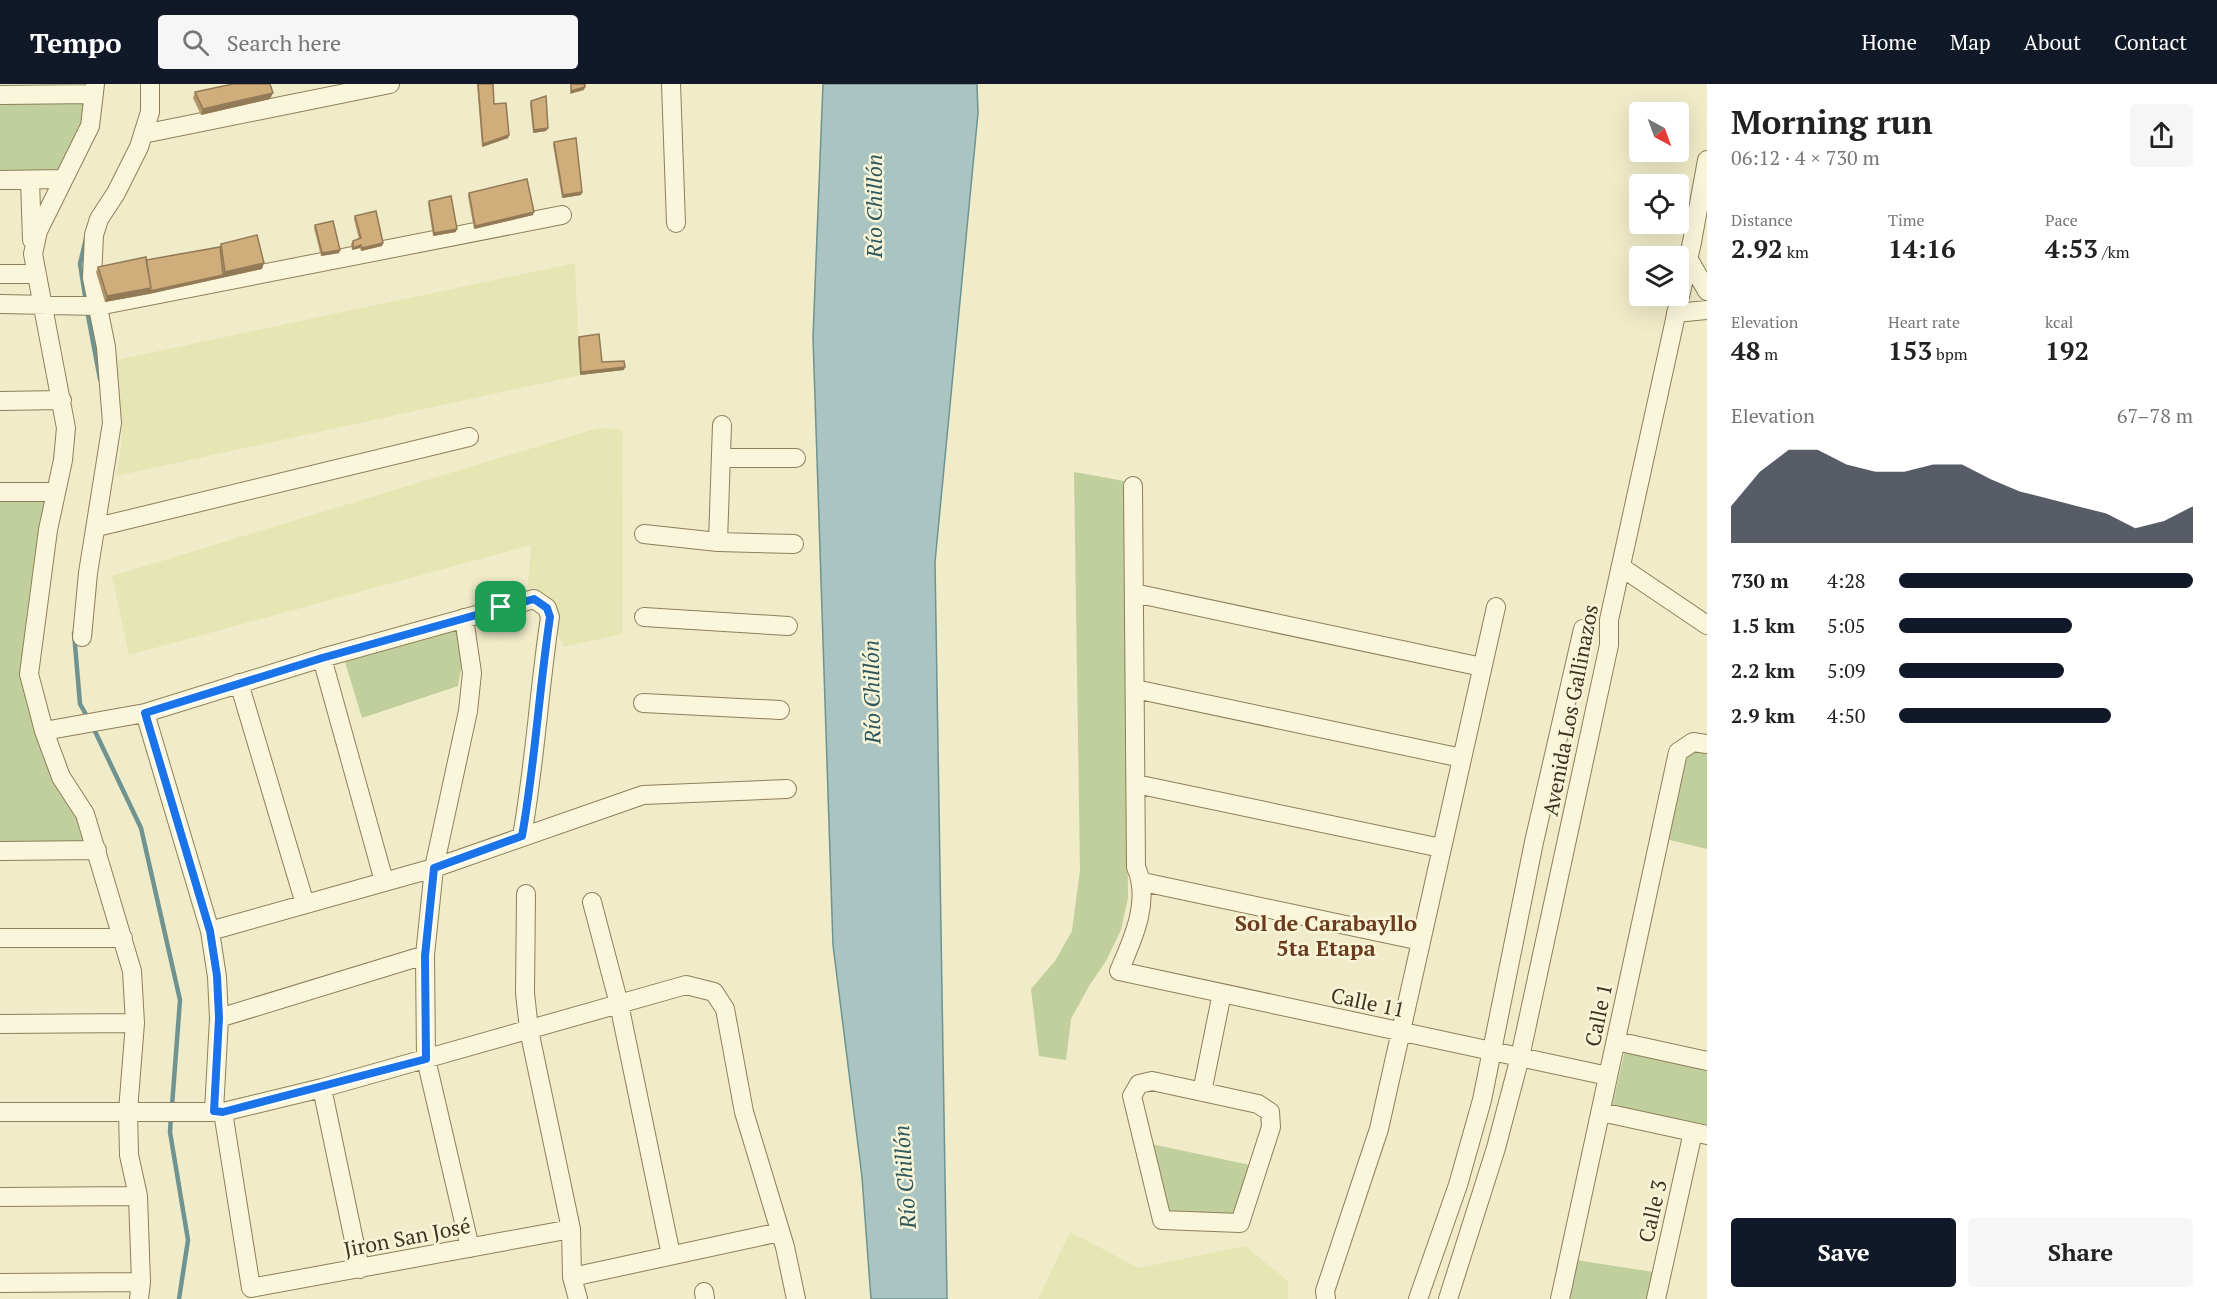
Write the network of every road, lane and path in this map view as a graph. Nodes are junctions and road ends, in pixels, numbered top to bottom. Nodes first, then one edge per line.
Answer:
1 (150, 84) edge
2 (390, 84) edge
3 (671, 84) edge
4 (94, 89) edge
5 (0, 95) edge
6 (143, 134) junction
7 (1707, 159) edge
8 (63, 179) junction
9 (0, 180) edge
10 (30, 180) junction
11 (562, 215) dead end
12 (676, 223) dead end
13 (1696, 245) edge
14 (33, 254) junction
15 (0, 274) edge
16 (37, 274) junction
17 (1707, 291) edge
18 (0, 304) edge
19 (44, 304) junction
20 (98, 306) junction
21 (1707, 310) edge
22 (1676, 313) junction
23 (62, 400) junction
24 (0, 401) edge
25 (722, 425) dead end
26 (469, 437) dead end
27 (721, 458) junction
28 (796, 458) dead end
29 (1133, 486) dead end
30 (0, 492) edge
31 (56, 492) junction
32 (97, 527) junction
33 (644, 534) dead end
34 (718, 542) junction
35 (794, 544) dead end
36 (1621, 567) junction
37 (1134, 593) junction
38 (1496, 607) dead end
39 (644, 617) dead end
40 (464, 618) junction
41 (1706, 619) edge
42 (788, 626) dead end
43 (1583, 629) dead end
44 (82, 637) dead end
45 (322, 658) junction
46 (1482, 667) junction
47 (239, 683) junction
48 (1135, 688) junction
49 (643, 703) dead end
50 (780, 710) dead end
51 (145, 713) junction
52 (44, 731) junction
53 (1707, 744) edge
54 (1462, 758) junction
55 (1136, 784) junction
56 (787, 789) dead end
57 (522, 836) junction
58 (1441, 848) junction
59 (97, 850) junction
60 (0, 851) edge
61 (434, 868) junction
62 (384, 881) junction
63 (1143, 882) junction
64 (526, 894) dead end
65 (592, 902) dead end
66 (305, 904) junction
67 (210, 931) junction
68 (0, 938) edge
69 (123, 938) junction
70 (1421, 941) junction
71 (425, 956) junction
72 (1222, 993) junction
73 (619, 1004) junction
74 (219, 1018) junction
75 (0, 1023) edge
76 (135, 1023) junction
77 (530, 1030) junction
78 (1400, 1032) junction
79 (1616, 1041) junction
80 (1492, 1052) junction
81 (1520, 1058) junction
82 (426, 1059) junction
83 (1707, 1061) edge
84 (1608, 1076) junction
85 (322, 1088) junction
86 (1202, 1092) junction
87 (128, 1111) junction
88 (0, 1112) edge
89 (219, 1112) junction
90 (1601, 1112) junction
91 (1700, 1134) edge
92 (138, 1196) junction
93 (0, 1197) edge
94 (571, 1228) junction
95 (780, 1232) junction
96 (470, 1248) junction
97 (671, 1255) junction
98 (360, 1269) junction
99 (572, 1277) junction
100 (0, 1282) edge
101 (140, 1290) edge
102 (578, 1299) edge
103 (796, 1299) edge
104 (1326, 1299) edge
105 (1418, 1299) edge
106 (1448, 1299) edge
107 (1560, 1299) edge
108 (1656, 1299) edge

1 - 6 street
2 - 6 street
3 - 12 street
4 - 5 street
4 - 8 street
6 - 20 street
7 - 13 street, Avenida Los Gallinazos
8 - 10 street
8 - 14 street
9 - 10 street
10 - 14 street
11 - 20 street
13 - 17 street
13 - 22 street, Avenida Los Gallinazos
14 - 16 street
15 - 16 street
16 - 19 street
18 - 19 street
19 - 20 street
19 - 23 street
20 - 32 street
21 - 22 street
22 - 36 street, Avenida Los Gallinazos
23 - 24 street
23 - 31 street
25 - 27 street
26 - 32 street
27 - 28 street
27 - 34 street
29 - 37 street
30 - 31 street
31 - 52 street
32 - 44 street
33 - 34 street
34 - 35 street
36 - 41 street
36 - 81 street, Avenida Los Gallinazos
37 - 46 street
37 - 48 street
38 - 46 street
39 - 42 street
40 - 45 street
40 - 57 street
40 - 61 street
43 - 80 street
45 - 47 street
45 - 62 street
46 - 54 street
47 - 51 street
47 - 66 street
48 - 54 street
48 - 55 street
49 - 50 street
51 - 52 street
51 - 67 street
52 - 59 street
53 - 79 street, Calle 1
54 - 58 street
55 - 58 street
55 - 63 street
56 - 57 street
57 - 61 street
58 - 70 street
59 - 60 street
59 - 69 street
61 - 62 street
61 - 71 street
62 - 66 street
63 - 70 street
63 - 72 street, Calle 11
64 - 77 street
65 - 73 street
66 - 67 street
67 - 74 street
68 - 69 street
69 - 76 street
70 - 78 street
71 - 74 street
71 - 82 street
72 - 78 street, Calle 11
72 - 86 street
73 - 77 street
73 - 95 street
73 - 97 street
74 - 89 street
75 - 76 street
76 - 87 street
77 - 82 street
77 - 94 street
78 - 80 street, Calle 11
78 - 104 street
79 - 83 street
79 - 84 street, Calle 1
80 - 81 street, Calle 11
80 - 105 street
81 - 84 street, Calle 11
81 - 106 street, Avenida Los Gallinazos
82 - 85 street
82 - 96 street
84 - 90 street, Calle 1
85 - 89 street
85 - 98 street
86 - 86 street
87 - 88 street
87 - 89 street
87 - 92 street
89 - 98 street, Jiron San José
90 - 91 street
90 - 107 street, Calle 1
91 - 108 street, Calle 3
92 - 93 street
92 - 101 street
94 - 96 street, Jiron San José
94 - 99 street
95 - 97 street
95 - 103 street
96 - 98 street, Jiron San José
97 - 99 street
99 - 102 street
100 - 101 street

